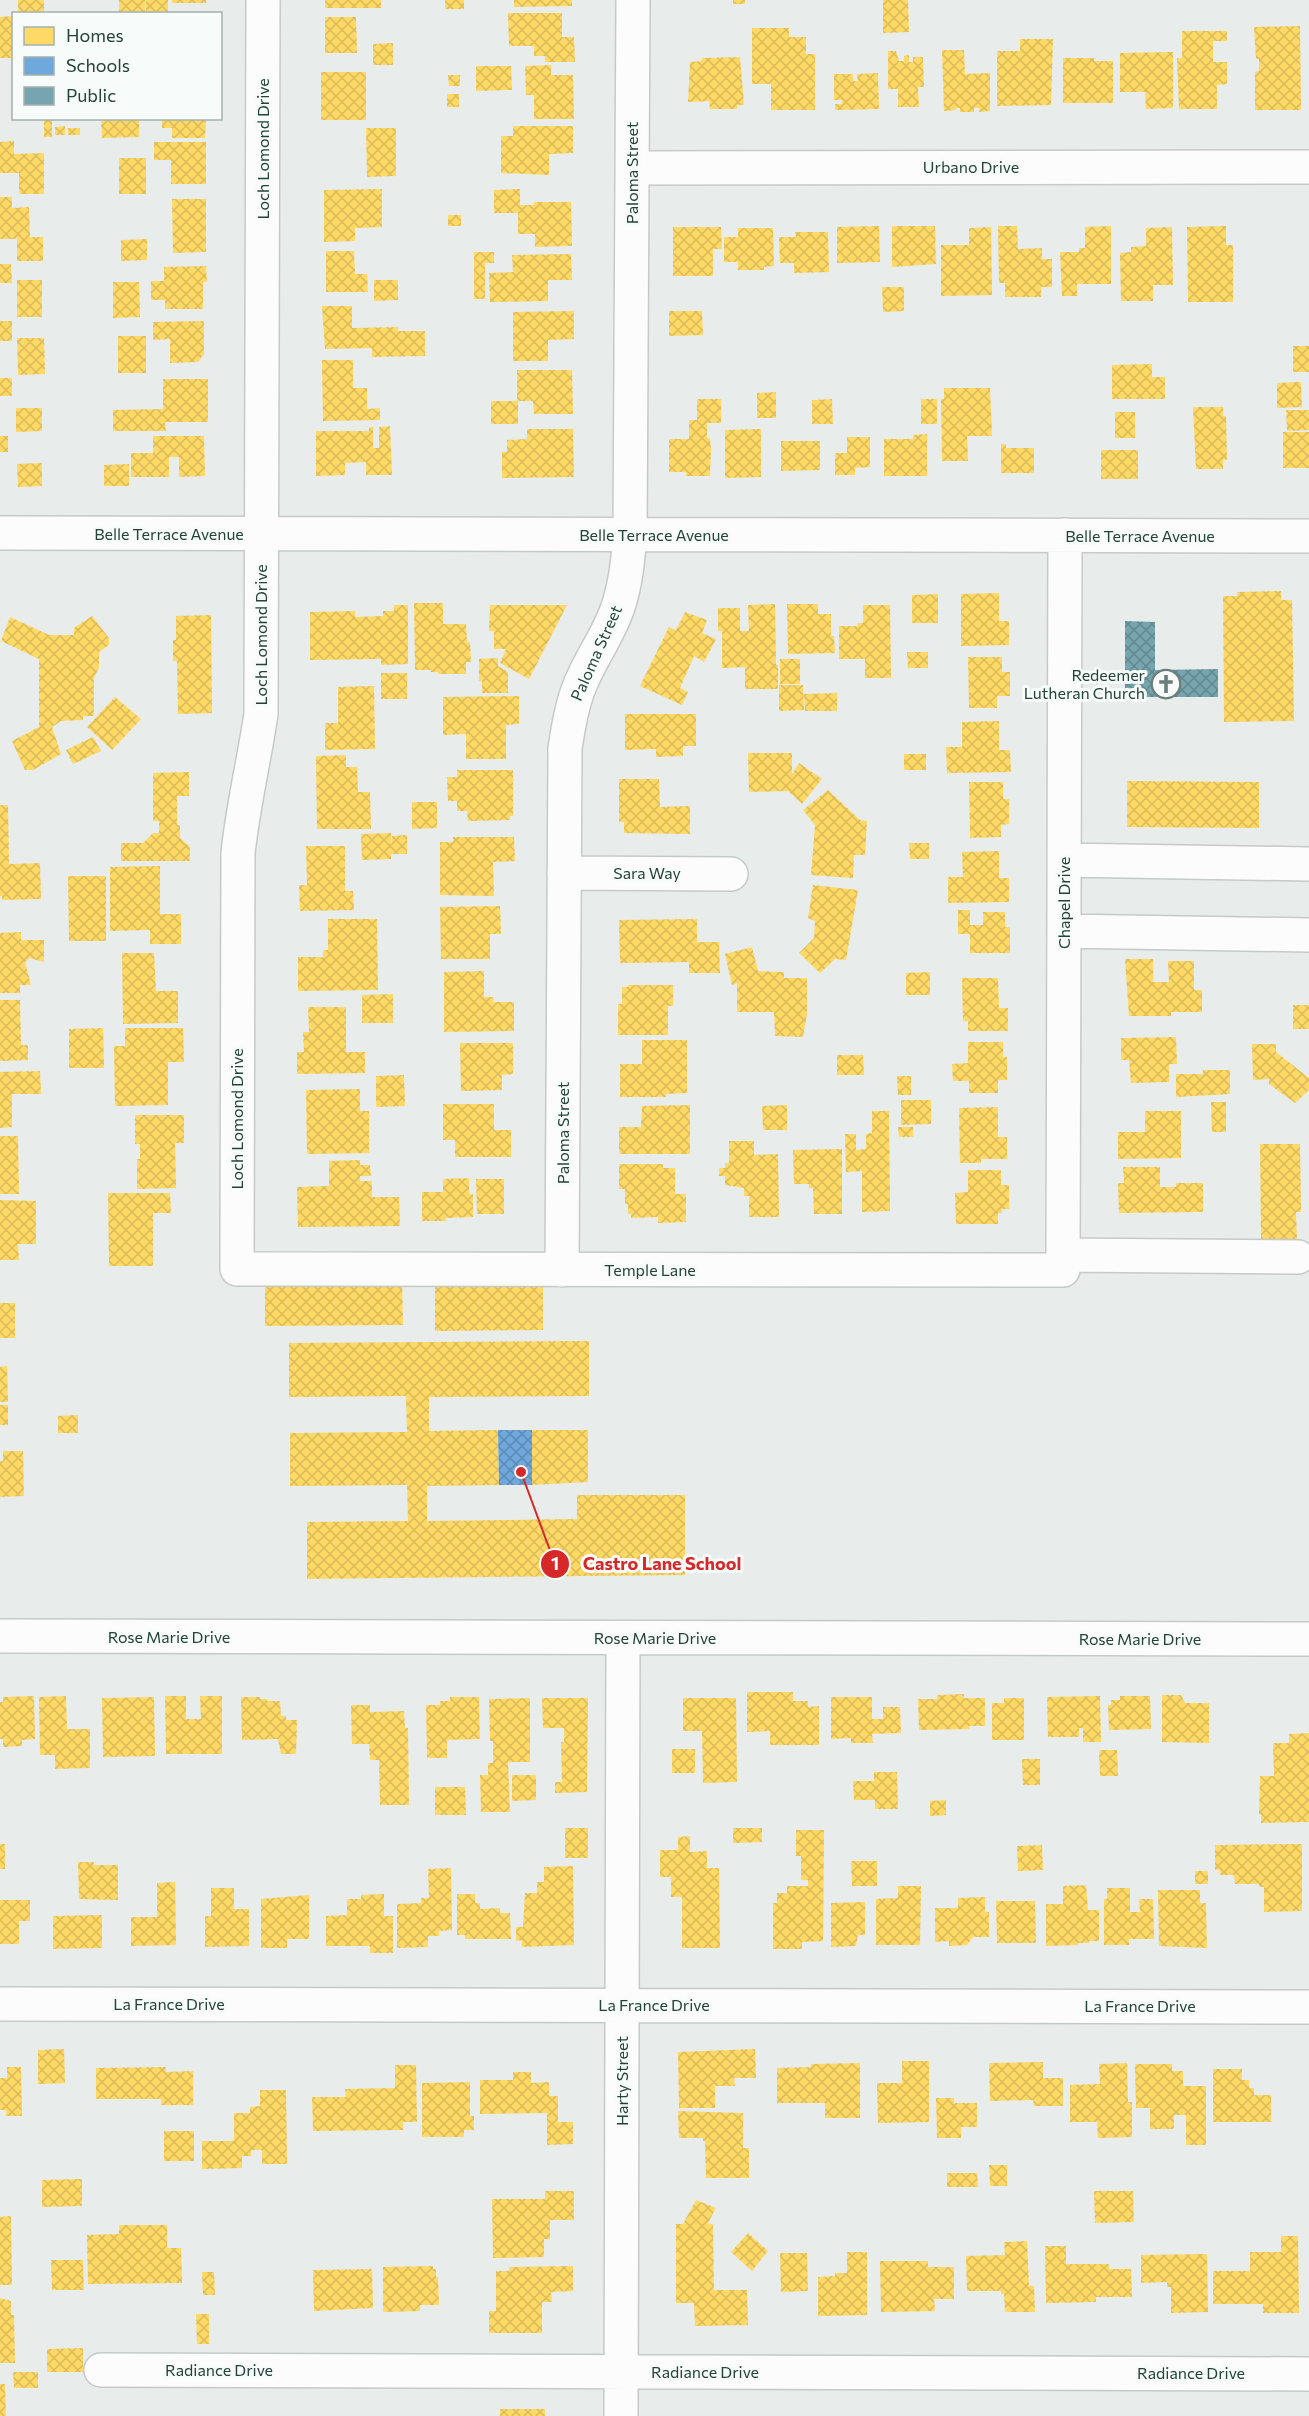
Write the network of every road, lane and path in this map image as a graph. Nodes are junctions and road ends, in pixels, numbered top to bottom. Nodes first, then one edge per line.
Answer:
1 (263, 0) edge
2 (633, 0) edge
3 (1309, 166) edge
4 (632, 168) junction
5 (0, 533) edge
6 (262, 534) junction
7 (630, 535) junction
8 (1065, 536) junction
9 (1309, 536) edge
10 (1064, 860) junction
11 (1309, 864) edge
12 (564, 873) junction
13 (731, 874) dead end
14 (1064, 932) junction
15 (1309, 935) edge
16 (1298, 1257) dead end
17 (1063, 1263) junction
18 (237, 1269) joint
19 (562, 1270) junction
20 (0, 1636) edge
21 (623, 1638) junction
22 (1309, 1639) edge
23 (0, 2004) edge
24 (622, 2005) junction
25 (1309, 2007) edge
26 (101, 2370) dead end
27 (621, 2372) junction
28 (1309, 2374) edge
29 (621, 2416) edge

1 - 6 street, Loch Lomond Drive
2 - 4 street, Paloma Street
3 - 4 street, Urbano Drive
4 - 7 street, Paloma Street
5 - 6 street, Belle Terrace Avenue
6 - 7 street, Belle Terrace Avenue
6 - 18 street, Loch Lomond Drive
7 - 8 street, Belle Terrace Avenue
7 - 12 street, Paloma Street
8 - 9 street, Belle Terrace Avenue
8 - 10 street, Chapel Drive
10 - 11 street
10 - 14 street, Chapel Drive
12 - 13 street, Sara Way
12 - 19 street, Paloma Street
14 - 15 street
14 - 17 street, Chapel Drive
16 - 17 street, Temple Lane
17 - 19 street, Temple Lane
18 - 19 street, Temple Lane
20 - 21 street, Rose Marie Drive
21 - 22 street, Rose Marie Drive
21 - 24 street, Harty Street
23 - 24 street, La France Drive
24 - 25 street, La France Drive
24 - 27 street, Harty Street
26 - 27 street, Radiance Drive
27 - 28 street, Radiance Drive
27 - 29 street, Harty Street

